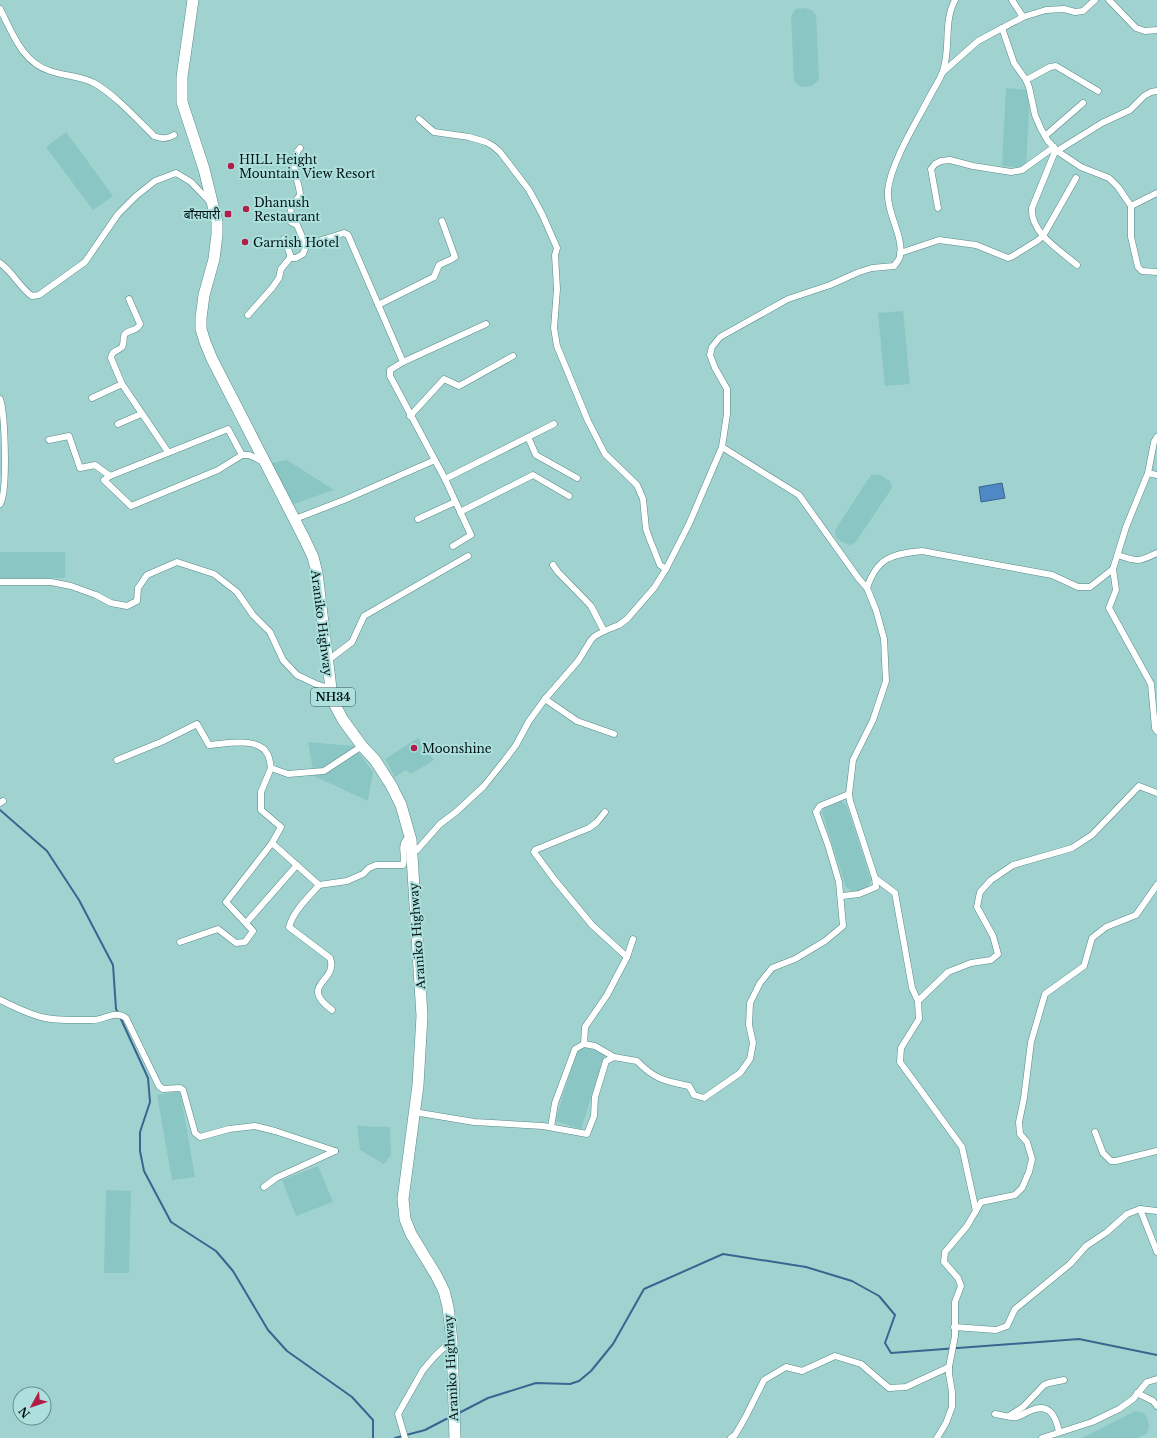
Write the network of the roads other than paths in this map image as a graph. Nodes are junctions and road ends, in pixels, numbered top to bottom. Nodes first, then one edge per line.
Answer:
1 (193, 0) edge
2 (955, 0) edge
3 (1012, 0) edge
4 (1096, 0) edge
5 (1109, 0) edge
6 (0, 9) edge
7 (1023, 17) junction
8 (1002, 28) junction
9 (1157, 30) edge
10 (943, 72) junction
11 (1026, 80) junction
12 (1098, 91) dead end
13 (1157, 91) edge
14 (1083, 104) dead end
15 (419, 119) dead end
16 (174, 135) dead end
17 (1045, 136) junction
18 (300, 148) dead end
19 (1055, 149) junction
20 (1076, 178) dead end
21 (1157, 193) edge
22 (1131, 206) junction
23 (214, 208) junction
24 (938, 208) dead end
25 (442, 221) dead end
26 (1042, 236) junction
27 (284, 239) dead end
28 (304, 242) junction
29 (900, 253) junction
30 (290, 258) junction
31 (0, 263) edge
32 (1077, 265) dead end
33 (1157, 272) edge
34 (129, 299) dead end
35 (378, 305) junction
36 (248, 315) dead end
37 (486, 324) dead end
38 (513, 356) dead end
39 (403, 362) junction
40 (122, 384) junction
41 (0, 398) edge
42 (92, 398) dead end
43 (141, 414) junction
44 (410, 416) junction
45 (118, 424) dead end
46 (554, 424) dead end
47 (528, 437) junction
48 (1157, 437) edge
49 (48, 440) dead end
50 (722, 447) junction
51 (168, 452) junction
52 (242, 455) junction
53 (435, 460) junction
54 (266, 463) junction
55 (1148, 473) junction
56 (1157, 475) edge
57 (110, 476) junction
58 (577, 478) dead end
59 (445, 479) junction
60 (569, 496) dead end
61 (455, 502) junction
62 (0, 504) edge
63 (460, 512) junction
64 (295, 519) junction
65 (418, 519) dead end
66 (453, 546) dead end
67 (1157, 553) edge
68 (1118, 555) junction
69 (468, 556) dead end
70 (553, 564) dead end
71 (666, 569) junction
72 (1113, 569) junction
73 (0, 582) edge
74 (867, 588) junction
75 (604, 631) junction
76 (327, 661) junction
77 (331, 689) junction
78 (545, 698) junction
79 (1157, 731) edge
80 (614, 734) dead end
81 (362, 746) junction
82 (117, 760) dead end
83 (271, 768) junction
84 (1157, 793) edge
85 (849, 794) junction
86 (605, 812) dead end
87 (411, 840) junction
88 (272, 844) junction
89 (412, 852) junction
90 (297, 865) junction
91 (875, 878) junction
92 (1157, 884) edge
93 (319, 885) junction
94 (842, 896) junction
95 (246, 923) junction
96 (633, 939) dead end
97 (180, 942) dead end
98 (627, 957) junction
99 (0, 1000) edge
100 (918, 1001) junction
101 (332, 1010) dead end
102 (584, 1044) junction
103 (614, 1057) junction
104 (414, 1112) junction
105 (551, 1127) junction
106 (1095, 1132) dead end
107 (1157, 1151) edge
108 (264, 1187) dead end
109 (1140, 1209) junction
110 (976, 1211) junction
111 (1157, 1211) edge
112 (1157, 1252) edge
113 (954, 1327) junction
114 (452, 1341) junction
115 (949, 1367) junction
116 (1157, 1378) edge
117 (1064, 1380) dead end
118 (1138, 1394) junction
119 (1156, 1402) edge
120 (995, 1414) dead end
121 (1009, 1416) junction
122 (1059, 1432) junction
123 (455, 1434) edge
124 (405, 1438) edge
125 (731, 1438) edge
126 (937, 1438) edge
127 (1042, 1438) edge

1 - 23 highway, Araniko Highway / NH34
2 - 10 street
3 - 7 street
4 - 7 street
5 - 9 street
6 - 16 street
7 - 8 street
8 - 10 street
8 - 11 street
10 - 29 street
11 - 12 street
11 - 17 street
13 - 19 street
14 - 17 street
15 - 71 street
17 - 19 street
18 - 28 street
19 - 22 street
19 - 24 street
19 - 26 street
20 - 26 street
21 - 22 street
22 - 33 street
23 - 31 street
23 - 54 highway, Araniko Highway / NH34
25 - 35 street
26 - 29 street
26 - 32 street
27 - 30 street
28 - 30 street
28 - 35 street
29 - 50 street
30 - 36 street
34 - 40 street
35 - 39 street
37 - 39 street
38 - 44 street
39 - 44 street
40 - 42 street
40 - 43 street
41 - 62 street
43 - 45 street
43 - 51 street
44 - 53 street
46 - 47 street
47 - 58 street
47 - 59 street
48 - 55 street
49 - 57 street
50 - 71 street
50 - 74 street
51 - 52 street
51 - 57 street
52 - 54 street
52 - 57 street
53 - 59 street
53 - 64 street
54 - 64 highway, Araniko Highway / NH34
55 - 56 street
55 - 68 street
59 - 61 street
60 - 63 street
61 - 63 street
61 - 65 street
63 - 66 street
64 - 76 highway, Araniko Highway / NH34
67 - 68 street
68 - 72 street
69 - 76 street
70 - 75 street
71 - 75 street
72 - 74 street
72 - 79 street
73 - 77 street
74 - 85 street
75 - 78 street
76 - 77 highway, Araniko Highway / NH34
77 - 81 highway, Araniko Highway / NH34
78 - 80 street
78 - 89 street
81 - 83 street
81 - 87 highway, Araniko Highway / NH34
82 - 83 street
83 - 88 street
84 - 100 street
85 - 91 street
85 - 94 street
86 - 98 street
87 - 89 highway, Araniko Highway / NH34
87 - 93 street
88 - 90 street
88 - 95 street
89 - 104 highway, Araniko Highway / NH34
90 - 93 street
90 - 95 street
91 - 94 street
91 - 100 street
92 - 110 street
93 - 101 street
94 - 103 street
95 - 97 street
96 - 98 street
98 - 102 street
99 - 108 street
100 - 110 street
102 - 103 street
102 - 105 street
103 - 105 street
104 - 105 street
104 - 114 highway, Araniko Highway / NH34
106 - 107 street
109 - 111 street
109 - 112 street
109 - 113 street
110 - 113 street
113 - 115 street
114 - 123 highway, Araniko Highway / NH34
114 - 124 street
115 - 125 street
115 - 126 street
116 - 118 street
117 - 121 street
118 - 119 street
118 - 122 street
120 - 121 street
121 - 122 street
122 - 127 street

